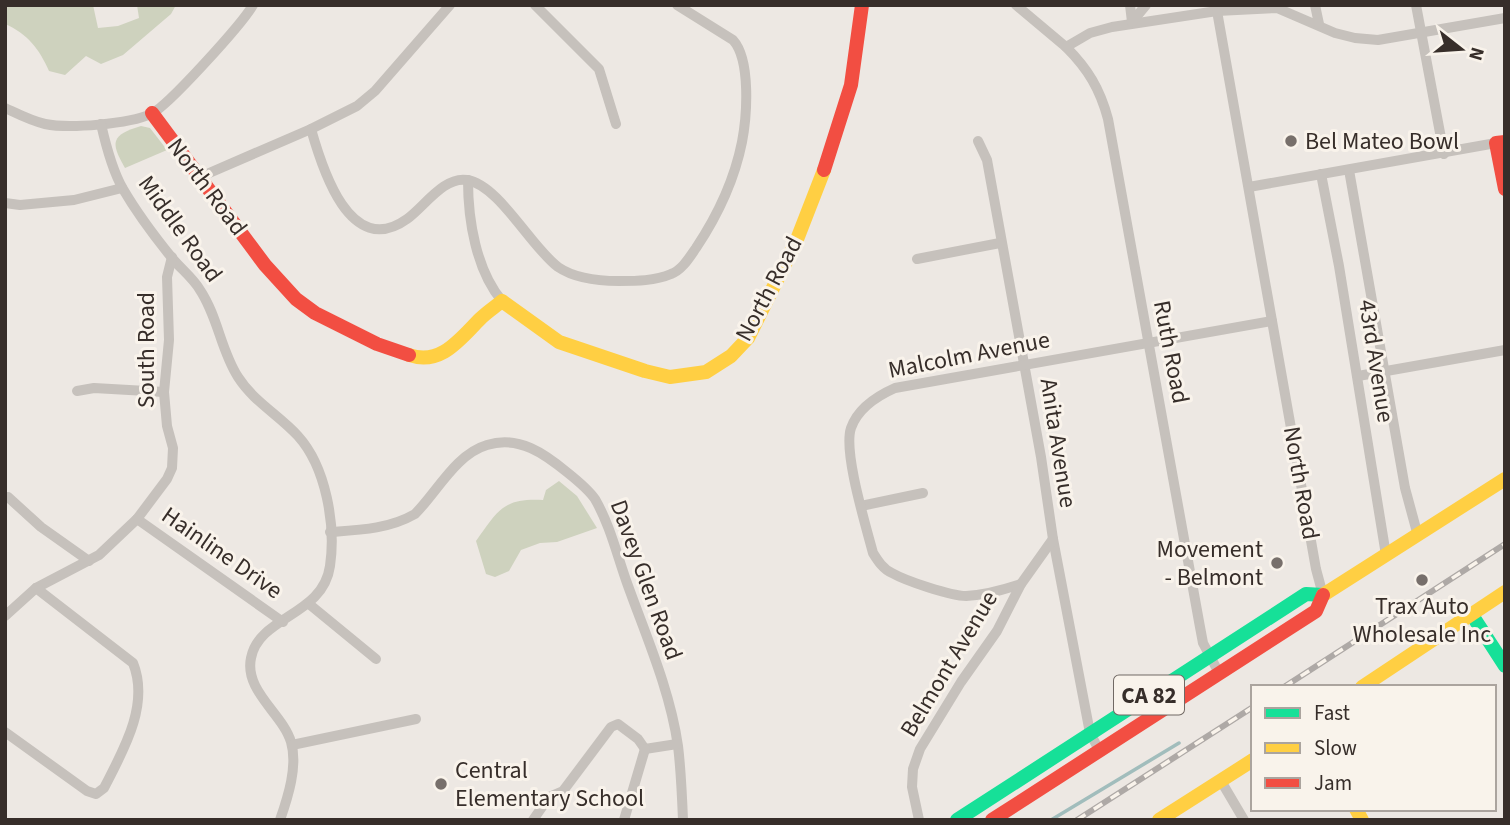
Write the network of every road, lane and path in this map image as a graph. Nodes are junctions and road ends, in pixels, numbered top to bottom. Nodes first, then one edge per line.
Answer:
1 (253, 5) edge
2 (450, 5) edge
3 (535, 5) edge
4 (677, 5) edge
5 (862, 5) edge
6 (1016, 5) edge
7 (1130, 5) edge
8 (1146, 5) edge
9 (1315, 5) edge
10 (1416, 5) edge
11 (1217, 11) junction
12 (1505, 18) edge
13 (1132, 22) junction
14 (1319, 24) junction
15 (1422, 34) junction
16 (1066, 47) junction
17 (5, 108) edge
18 (152, 113) junction
19 (101, 124) junction
20 (616, 124) dead end
21 (311, 129) junction
22 (978, 141) dead end
23 (1501, 143) edge
24 (1444, 154) junction
25 (1349, 170) junction
26 (1321, 174) junction
27 (200, 177) junction
28 (468, 180) junction
29 (1249, 187) junction
30 (122, 188) junction
31 (1505, 189) edge
32 (5, 203) edge
33 (1000, 243) junction
34 (172, 257) junction
35 (917, 259) dead end
36 (502, 301) junction
37 (1272, 321) junction
38 (1147, 344) junction
39 (1505, 350) edge
40 (1024, 364) junction
41 (1385, 372) junction
42 (1357, 376) junction
43 (77, 391) dead end
44 (164, 392) junction
45 (1505, 479) edge
46 (923, 493) dead end
47 (8, 497) dead end
48 (861, 506) junction
49 (137, 519) junction
50 (330, 532) junction
51 (1418, 536) junction
52 (1053, 539) junction
53 (1386, 555) junction
54 (89, 561) junction
55 (1021, 584) junction
56 (36, 588) junction
57 (1505, 592) edge
58 (1323, 595) junction
59 (310, 604) junction
60 (1472, 615) junction
61 (5, 616) edge
62 (283, 622) junction
63 (1209, 656) junction
64 (376, 659) dead end
65 (1505, 666) edge
66 (1219, 673) junction
67 (1365, 685) edge
68 (415, 719) dead end
69 (5, 732) edge
70 (1090, 733) junction
71 (677, 744) junction
72 (292, 745) junction
73 (645, 749) junction
74 (1099, 750) junction
75 (1251, 761) edge
76 (1221, 781) junction
77 (280, 820) edge
78 (533, 820) edge
79 (624, 820) edge
80 (683, 820) edge
81 (919, 820) edge
82 (957, 820) edge
83 (992, 820) edge
84 (1159, 820) edge
85 (1244, 820) edge

1 - 18 street
2 - 21 street
3 - 20 street
4 - 28 street
5 - 36 street, North Road
6 - 16 street
7 - 13 street
8 - 13 street
9 - 14 street
10 - 15 street
11 - 13 street
11 - 14 street
11 - 29 street, North Road
12 - 15 street
13 - 16 street
14 - 15 street
15 - 24 street
16 - 38 street, Ruth Road
17 - 19 street
18 - 19 street
18 - 27 street, North Road
19 - 30 street, Middle Road
21 - 27 street
21 - 28 street
22 - 33 street, Anita Avenue
23 - 24 street
23 - 31 street
24 - 25 street
25 - 26 street
25 - 41 street, 43rd Avenue
26 - 29 street
26 - 42 street, 43rd Avenue
27 - 36 street, North Road
28 - 36 street
29 - 37 street, North Road
30 - 32 street
30 - 34 street, Middle Road
33 - 35 street
33 - 40 street, Anita Avenue
34 - 44 street, South Road
34 - 50 street, Middle Road
37 - 38 street, Malcolm Avenue
37 - 58 street, North Road
38 - 40 street, Malcolm Avenue
38 - 63 street, Ruth Road
39 - 41 street
40 - 48 street, Malcolm Avenue
40 - 52 street, Anita Avenue
41 - 42 street
41 - 51 street, 43rd Avenue
42 - 53 street, 43rd Avenue
43 - 44 street
44 - 49 street, South Road
45 - 51 street, CA 82
46 - 48 street
47 - 54 street
48 - 55 street, Malcolm Avenue
49 - 54 street, South Road
49 - 62 street, Hainline Drive
50 - 59 street, Middle Road
50 - 71 street, Davey Glen Road
51 - 53 street, CA 82
52 - 55 street, Belmont Avenue
52 - 70 street, Anita Avenue
53 - 58 street, CA 82
54 - 56 street, South Road
55 - 81 street, Belmont Avenue
56 - 61 street, South Road
56 - 69 street
57 - 60 street
58 - 63 street, CA 82
58 - 66 street, CA 82
59 - 62 street, Middle Road
59 - 64 street
60 - 65 street
60 - 67 street
62 - 72 street, Middle Road
63 - 66 street, Ruth Road
63 - 70 street, CA 82
66 - 74 street, CA 82
68 - 72 street
70 - 74 street, Anita Avenue
70 - 82 street, CA 82
71 - 73 street
71 - 80 street, Davey Glen Road
72 - 77 street
73 - 78 street
73 - 79 street
74 - 83 street, CA 82
75 - 76 street
76 - 84 street
76 - 85 street

